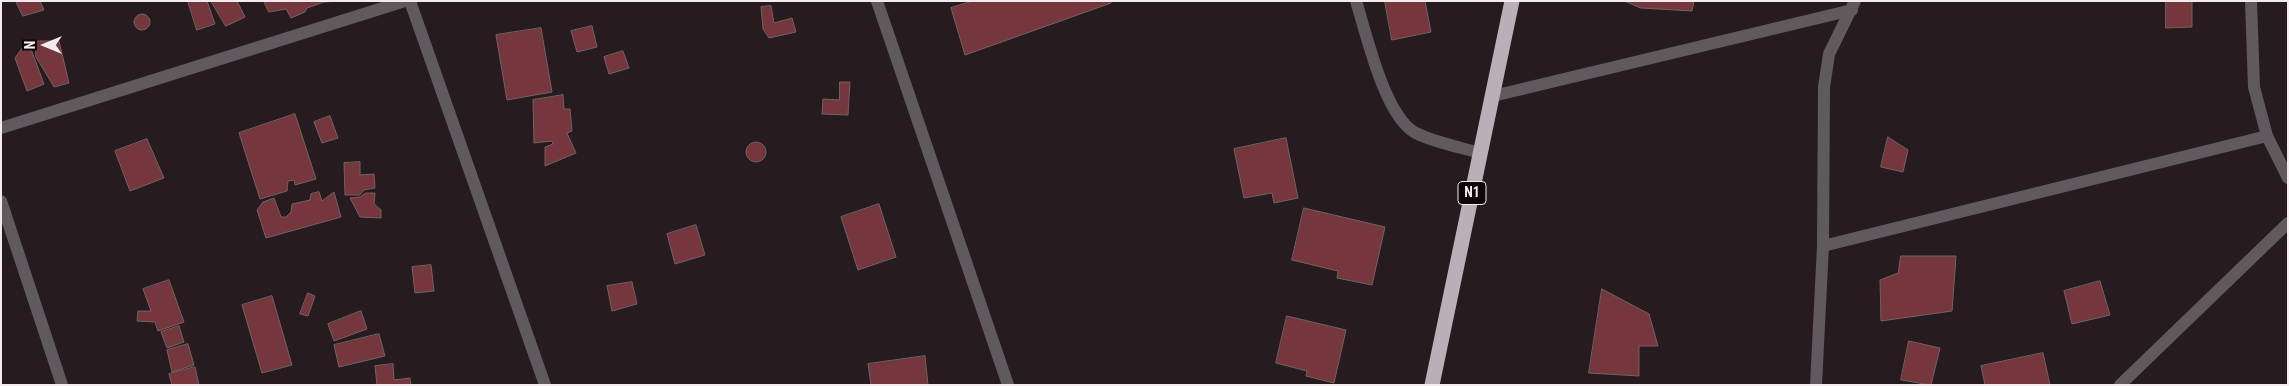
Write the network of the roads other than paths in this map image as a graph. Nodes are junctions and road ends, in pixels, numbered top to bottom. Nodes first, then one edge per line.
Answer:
1 (405, 1) edge
2 (410, 1) edge
3 (877, 1) edge
4 (1356, 1) edge
5 (1512, 1) edge
6 (2251, 1) edge
7 (1854, 6) edge
8 (1493, 96) junction
9 (1, 128) edge
10 (2267, 136) junction
11 (1480, 153) junction
12 (2288, 178) edge
13 (1, 201) edge
14 (2288, 224) edge
15 (1823, 246) junction
16 (62, 385) edge
17 (544, 385) edge
18 (1008, 385) edge
19 (1432, 385) edge
20 (1816, 385) edge
21 (2120, 385) edge

1 - 9 street
2 - 17 street
3 - 18 street
4 - 11 street
5 - 8 highway, N1
6 - 10 street
7 - 8 street
7 - 15 street
8 - 11 highway, N1
10 - 12 street
10 - 15 street
11 - 19 highway, N1
13 - 16 street
14 - 21 street
15 - 20 street

